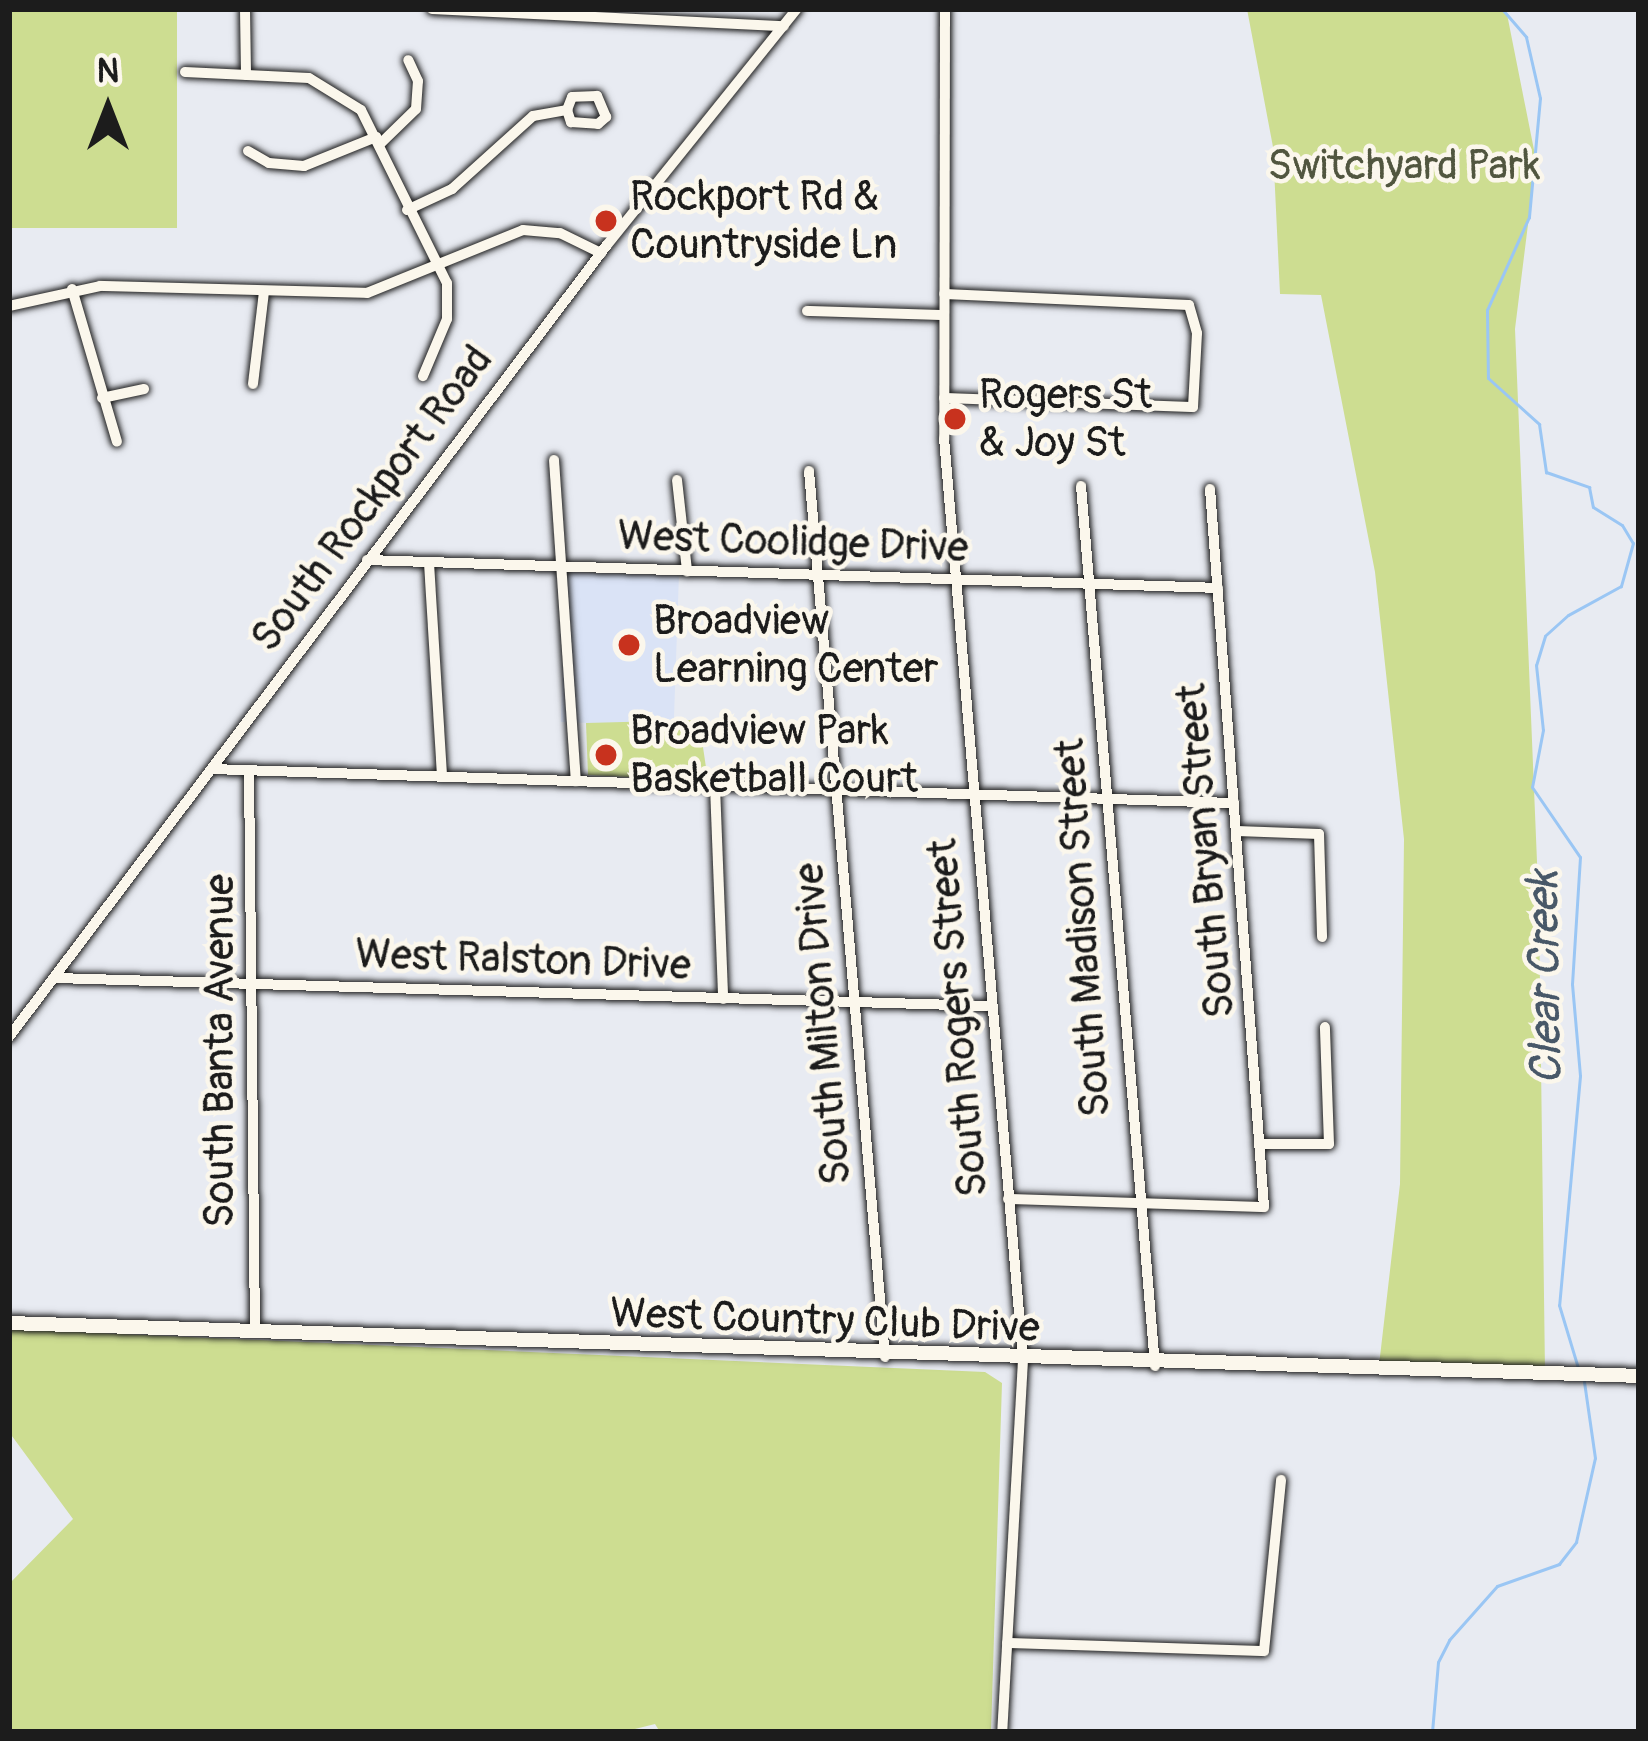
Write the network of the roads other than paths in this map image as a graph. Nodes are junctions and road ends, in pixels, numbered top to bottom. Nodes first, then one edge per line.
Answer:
1 (245, 9) edge
2 (432, 9) edge
3 (797, 9) edge
4 (945, 9) edge
5 (459, 12) edge
6 (784, 26) junction
7 (408, 60) dead end
8 (185, 72) dead end
9 (246, 75) junction
10 (567, 110) dead end
11 (378, 140) junction
12 (248, 151) dead end
13 (407, 210) junction
14 (601, 253) junction
15 (436, 266) junction
16 (72, 289) junction
17 (264, 292) junction
18 (944, 295) junction
19 (9, 306) edge
20 (807, 311) dead end
21 (944, 315) junction
22 (423, 376) dead end
23 (253, 384) dead end
24 (144, 389) dead end
25 (102, 398) junction
26 (944, 398) junction
27 (117, 442) dead end
28 (554, 460) dead end
29 (809, 471) dead end
30 (677, 480) dead end
31 (1081, 486) dead end
32 (1210, 489) dead end
33 (367, 560) junction
34 (428, 563) junction
35 (559, 567) junction
36 (687, 571) junction
37 (818, 577) junction
38 (954, 580) junction
39 (1089, 583) junction
40 (1218, 588) junction
41 (212, 769) junction
42 (249, 770) junction
43 (442, 777) junction
44 (576, 781) junction
45 (715, 786) junction
46 (836, 790) junction
47 (972, 795) junction
48 (1107, 799) junction
49 (1234, 803) junction
50 (1237, 831) junction
51 (1322, 937) dead end
52 (56, 978) junction
53 (254, 984) junction
54 (723, 999) junction
55 (854, 1003) junction
56 (988, 1006) junction
57 (14, 1022) edge
58 (1325, 1027) dead end
59 (9, 1037) edge
60 (1264, 1144) junction
61 (1007, 1199) junction
62 (1136, 1200) junction
63 (9, 1323) edge
64 (254, 1331) junction
65 (885, 1357) junction
66 (1023, 1360) junction
67 (1155, 1366) junction
68 (1639, 1376) edge
69 (1281, 1480) dead end
70 (1007, 1642) junction
71 (1002, 1732) edge

1 - 9 street
2 - 5 street
3 - 6 street, South Rockport Road
4 - 18 street, South Rogers Street
5 - 6 street
6 - 14 street, South Rockport Road
7 - 11 street
8 - 9 street
9 - 11 street
10 - 13 street
11 - 12 street
11 - 13 street
13 - 15 street
14 - 15 street
14 - 33 street, South Rockport Road
15 - 17 street
15 - 22 street
16 - 17 street
16 - 19 street
16 - 25 street
17 - 23 street
18 - 21 street, South Rogers Street
18 - 26 street
20 - 21 street
21 - 26 street, South Rogers Street
24 - 25 street
25 - 27 street
26 - 38 street, South Rogers Street
28 - 35 street
29 - 37 street, South Milton Drive
30 - 36 street
31 - 39 street, South Madison Street
32 - 40 street, South Bryan Street
33 - 34 street, West Coolidge Drive
33 - 41 street, South Rockport Road
34 - 35 street, West Coolidge Drive
34 - 43 street
35 - 36 street, West Coolidge Drive
35 - 44 street
36 - 37 street, West Coolidge Drive
37 - 38 street, West Coolidge Drive
37 - 46 street, South Milton Drive
38 - 39 street, West Coolidge Drive
38 - 47 street, South Rogers Street
39 - 40 street, West Coolidge Drive
39 - 48 street, South Madison Street
40 - 49 street, South Bryan Street
41 - 42 street
41 - 52 street, South Rockport Road
42 - 43 street
42 - 53 street, South Banta Avenue
43 - 44 street
44 - 45 street
45 - 46 street
45 - 54 street
46 - 47 street
46 - 55 street, South Milton Drive
47 - 48 street
47 - 56 street, South Rogers Street
48 - 49 street
48 - 62 street, South Madison Street
49 - 50 street, South Bryan Street
50 - 51 street
50 - 60 street, South Bryan Street
52 - 53 street, West Ralston Drive
52 - 57 street, South Rockport Road
53 - 54 street, West Ralston Drive
53 - 64 street, South Banta Avenue
54 - 55 street, West Ralston Drive
55 - 56 street, West Ralston Drive
55 - 65 street, South Milton Drive
56 - 61 street, South Rogers Street
57 - 59 street, South Rockport Road
58 - 60 street
60 - 62 street, South Bryan Street
61 - 62 street
61 - 66 street, South Rogers Street
62 - 67 street, South Madison Street
63 - 64 main road, West Country Club Drive
64 - 65 main road, West Country Club Drive
65 - 66 main road, West Country Club Drive
66 - 67 main road, West Country Club Drive
66 - 70 street, South Rogers Street
67 - 68 main road, West Country Club Drive
69 - 70 street
70 - 71 street, South Rogers Street

